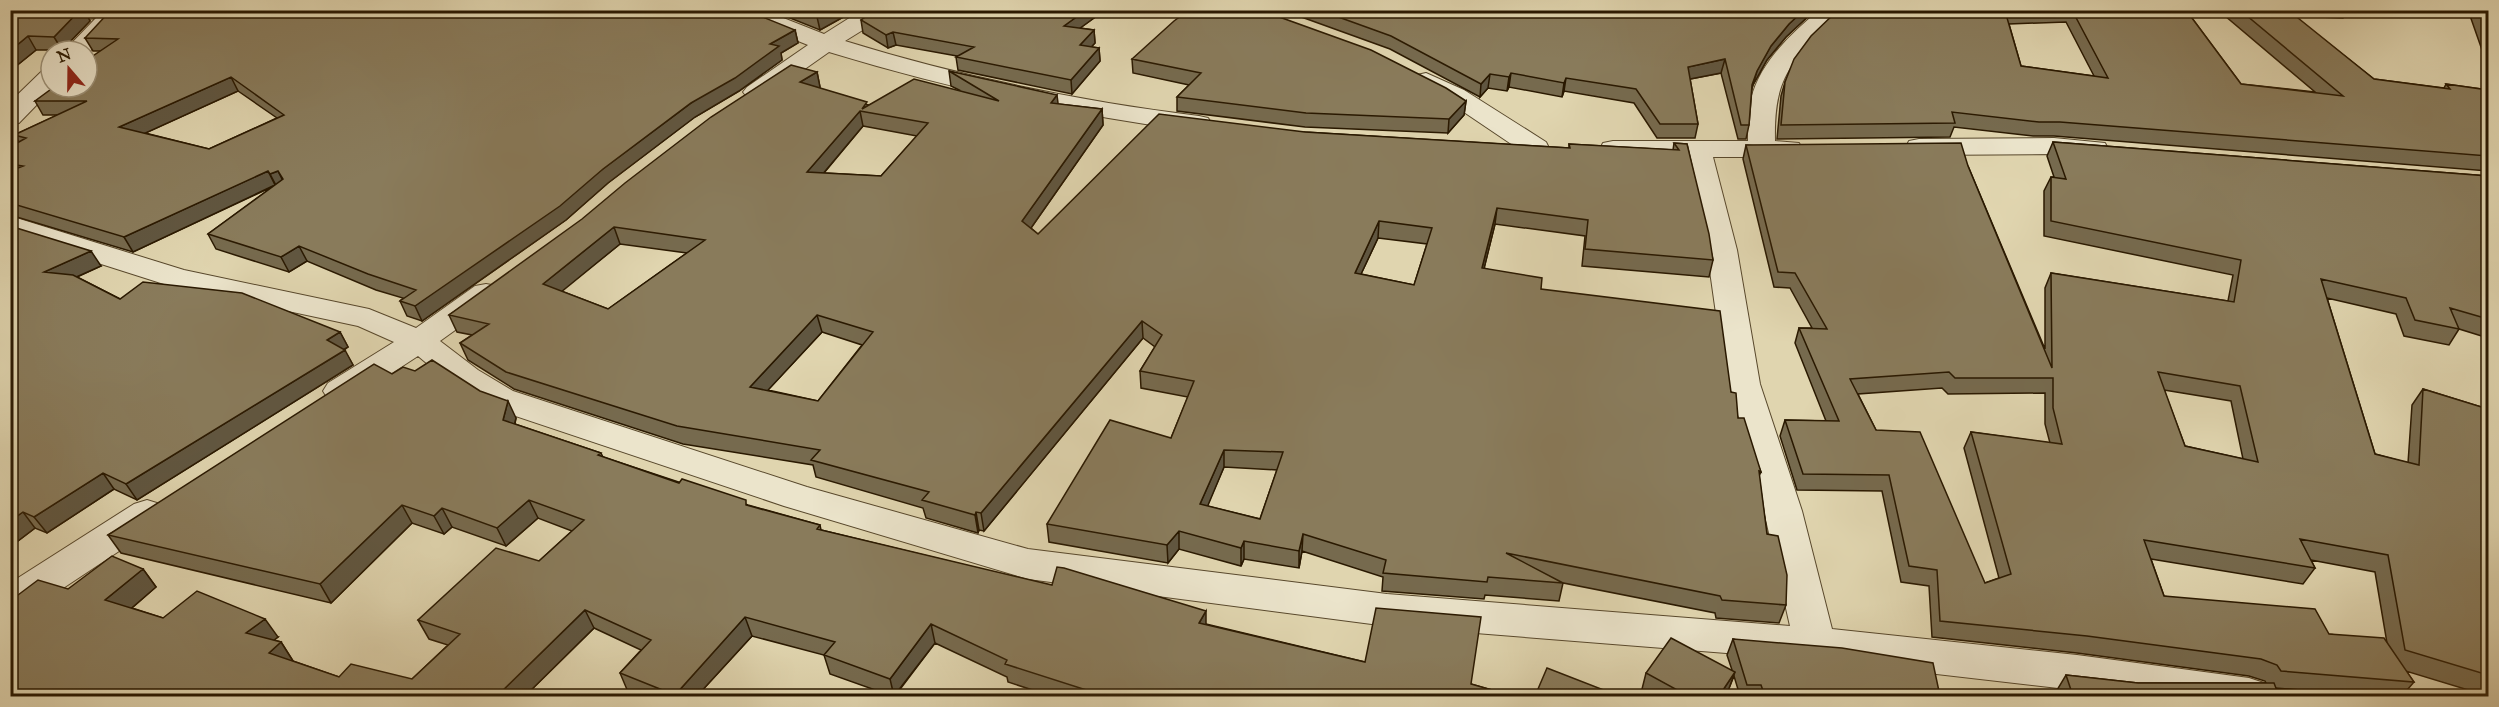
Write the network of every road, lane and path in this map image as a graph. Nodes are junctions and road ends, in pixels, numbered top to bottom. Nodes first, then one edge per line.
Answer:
1 (106, 10) edge
2 (117, 10) edge
3 (741, 10) edge
4 (879, 10) edge
5 (1833, 10) edge
6 (10, 22) edge
7 (88, 39) edge
8 (826, 43) junction
9 (1408, 70) edge
10 (39, 88) edge
11 (732, 109) edge
12 (10, 117) edge
13 (1223, 127) edge
14 (1492, 146) edge
15 (1594, 148) edge
16 (1890, 148) edge
17 (1697, 149) junction
18 (1761, 149) junction
19 (1808, 149) edge
20 (2114, 151) edge
21 (10, 225) edge
22 (512, 274) edge
23 (419, 341) junction
24 (319, 405) edge
25 (168, 500) edge
26 (10, 603) edge
27 (1815, 644) junction
28 (2249, 696) edge

1 - 6 street
2 - 7 street
3 - 8 street
4 - 8 street
5 - 18 street
8 - 11 street
8 - 13 street
9 - 14 street
10 - 12 street
15 - 17 street
16 - 20 street
17 - 18 street
17 - 27 street
18 - 19 street
21 - 23 street
22 - 23 street
23 - 24 street
23 - 27 street
25 - 26 street
27 - 28 street

